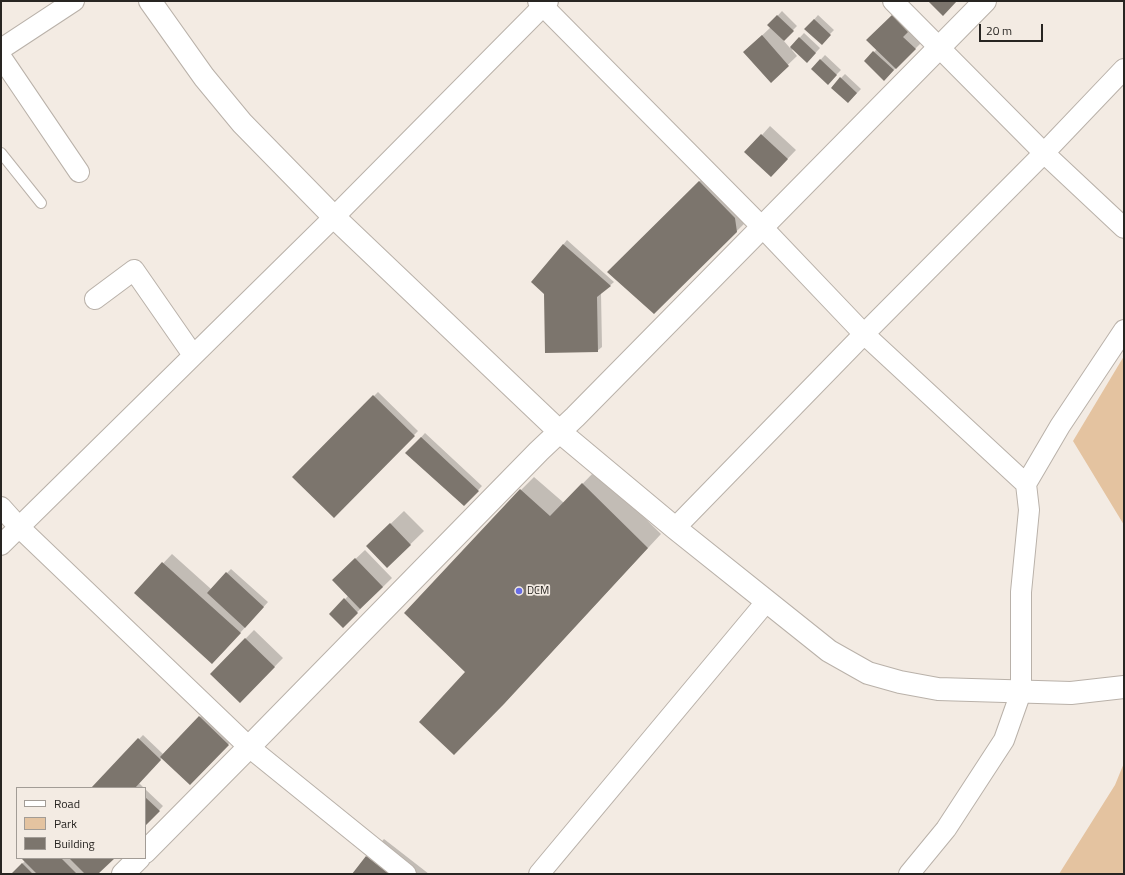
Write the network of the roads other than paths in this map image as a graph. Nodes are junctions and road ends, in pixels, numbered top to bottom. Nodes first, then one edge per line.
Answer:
1 (74, 1) edge
2 (150, 1) edge
3 (893, 1) edge
4 (985, 1) edge
5 (543, 3) edge
6 (939, 47) junction
7 (1, 49) edge
8 (1, 57) edge
9 (1124, 69) edge
10 (1, 153) edge
11 (1044, 153) junction
12 (79, 172) dead end
13 (41, 203) dead end
14 (334, 217) junction
15 (763, 228) junction
16 (1124, 228) edge
17 (95, 299) dead end
18 (1124, 330) edge
19 (864, 334) junction
20 (194, 355) junction
21 (560, 432) junction
22 (1026, 484) junction
23 (1, 507) edge
24 (19, 527) junction
25 (675, 528) junction
26 (1, 545) edge
27 (766, 602) junction
28 (1124, 687) edge
29 (1021, 692) junction
30 (249, 748) junction
31 (146, 851) edge
32 (138, 859) edge
33 (123, 874) edge
34 (406, 874) edge
35 (539, 874) edge
36 (909, 874) edge

1 - 7 street
2 - 14 street
3 - 6 street
4 - 6 street
5 - 14 street
5 - 15 street
6 - 11 street
6 - 15 street
8 - 12 street
9 - 11 street
10 - 13 lane
11 - 16 street
11 - 19 street
14 - 20 street
14 - 21 street
15 - 19 street
15 - 21 street
17 - 20 street
18 - 22 street
19 - 22 street
19 - 25 street
20 - 24 street
21 - 25 street
21 - 30 street
22 - 29 street
23 - 24 street
24 - 26 street
24 - 30 street
25 - 27 street
27 - 29 street
27 - 35 street
28 - 29 street
29 - 36 street
30 - 31 street
30 - 34 street
32 - 33 street

